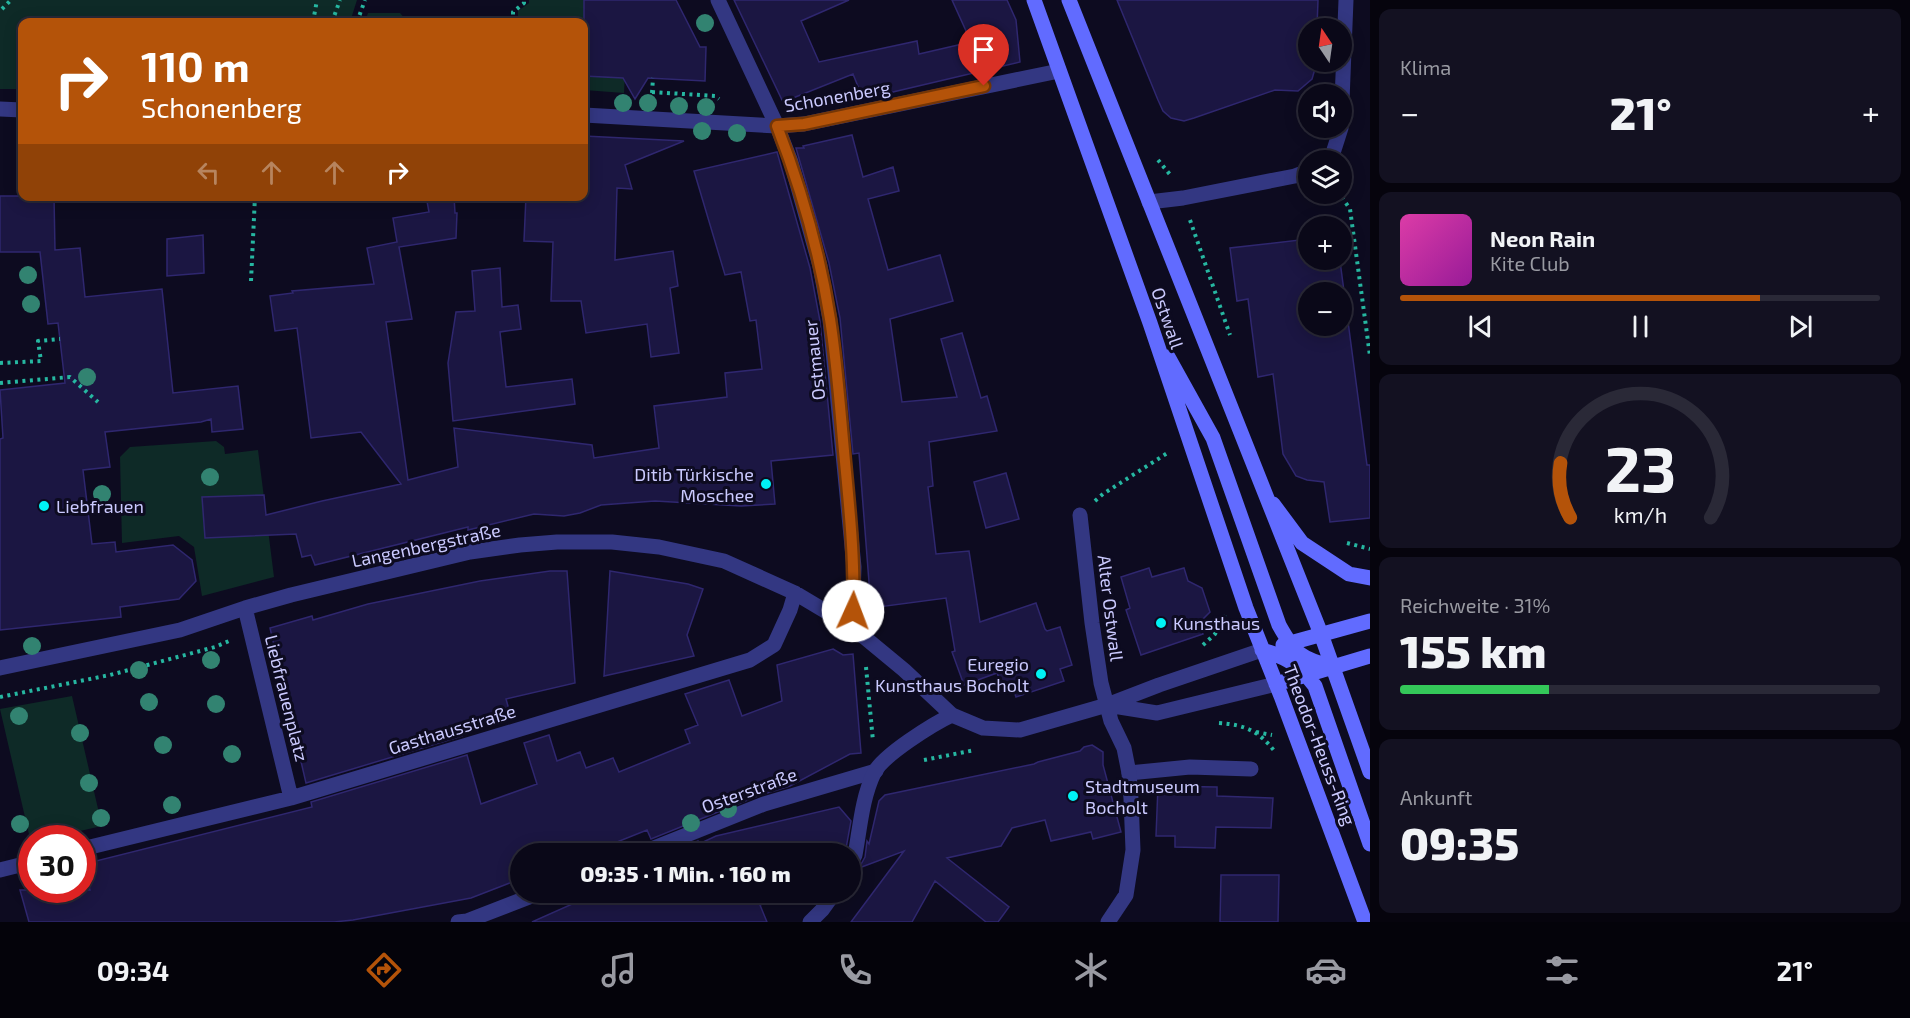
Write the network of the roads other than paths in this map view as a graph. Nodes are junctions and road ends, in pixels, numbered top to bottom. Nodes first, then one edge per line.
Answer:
1 (718, 0) edge
2 (1034, 0) edge
3 (1069, 0) edge
4 (1346, 0) edge
5 (1059, 70) junction
6 (1343, 84) edge
7 (0, 109) edge
8 (18, 110) edge
9 (588, 115) edge
10 (777, 126) junction
11 (1298, 175) edge
12 (1149, 202) junction
13 (1150, 322) junction
14 (1261, 487) junction
15 (1080, 514) road end
16 (1370, 578) edge
17 (795, 593) junction
18 (245, 608) junction
19 (1370, 621) edge
20 (852, 627) junction
21 (1321, 634) junction
22 (1290, 643) junction
23 (1262, 650) junction
24 (1370, 656) edge
25 (1333, 667) junction
26 (0, 668) edge
27 (1306, 675) junction
28 (1276, 684) junction
29 (1107, 705) junction
30 (952, 715) junction
31 (1251, 769) dead end
32 (876, 771) junction
33 (1129, 772) junction
34 (1370, 772) edge
35 (291, 798) junction
36 (666, 843) edge
37 (857, 843) edge
38 (1370, 844) edge
39 (96, 846) edge
40 (18, 866) edge
41 (0, 870) edge
42 (513, 903) edge
43 (827, 903) edge
44 (463, 922) edge
45 (810, 922) edge
46 (1108, 922) edge
47 (1365, 922) edge

1 - 10 street, Ostmauer
2 - 5 main road, Ostwall
3 - 12 main road, Ostwall
4 - 6 street
5 - 10 street, Schonenberg
5 - 13 main road, Ostwall
7 - 8 street
9 - 10 street, Schonenberg
10 - 20 street, Ostmauer
11 - 12 street
12 - 14 main road, Ostwall
13 - 22 main road
13 - 23 main road, Ostwall
14 - 16 main road, Ostwall
14 - 21 main road, Ostwall
15 - 29 street, Alter Ostwall
17 - 18 street, Langenbergstraße
17 - 20 street, Langenbergstraße
17 - 35 street, Gasthausstraße
18 - 26 street, Langenbergstraße
18 - 35 street, Liebfrauenplatz
19 - 21 main road
20 - 30 street, Langenbergstraße
21 - 22 main road
21 - 25 main road, Theodor-Heuss-Ring
22 - 23 main road
22 - 25 main road
23 - 27 main road
23 - 28 main road, Theodor-Heuss-Ring
23 - 29 street
24 - 25 main road
25 - 27 main road
25 - 34 main road, Theodor-Heuss-Ring
27 - 28 main road
27 - 38 main road
28 - 29 street
28 - 47 main road, Theodor-Heuss-Ring
29 - 30 street
29 - 33 street, Alter Ostwall
30 - 32 street
31 - 33 street
32 - 36 street, Osterstraße
32 - 37 street
33 - 46 street, Alter Ostwall
35 - 39 street, Gasthausstraße
40 - 41 street
42 - 44 street
43 - 45 street

